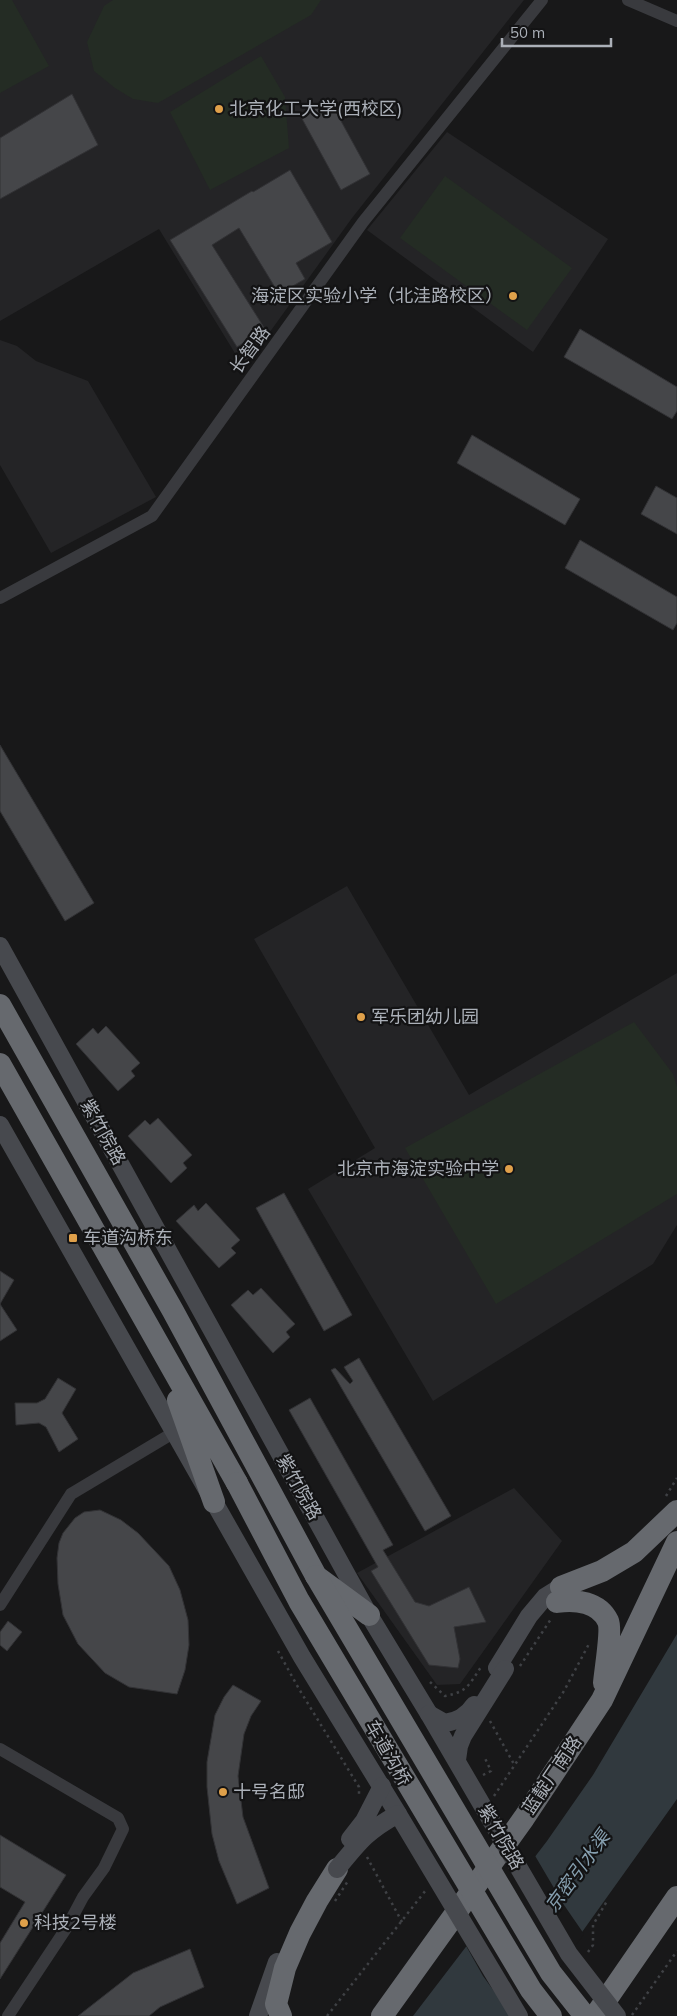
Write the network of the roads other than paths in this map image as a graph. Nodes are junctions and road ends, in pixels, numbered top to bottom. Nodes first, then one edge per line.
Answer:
1 (542, 0) edge
2 (628, 0) edge
3 (675, 16) edge
4 (1, 596) edge
5 (0, 946) edge
6 (0, 1005) edge
7 (0, 1064) edge
8 (0, 1125) edge
9 (157, 1338) junction
10 (174, 1433) junction
11 (214, 1502) junction
12 (677, 1512) edge
13 (677, 1542) edge
14 (316, 1576) junction
15 (559, 1594) junction
16 (0, 1605) edge
17 (370, 1615) junction
18 (496, 1666) junction
19 (602, 1700) junction
20 (429, 1714) junction
21 (0, 1749) edge
22 (457, 1760) junction
23 (382, 1786) junction
24 (398, 1814) junction
25 (339, 1871) junction
26 (677, 1897) edge
27 (380, 2015) edge
28 (8, 2016) edge
29 (258, 2016) edge
30 (281, 2016) edge
31 (519, 2016) edge
32 (551, 2016) edge
33 (585, 2016) edge
34 (595, 2016) edge
35 (617, 2016) edge

1 - 4 street, 长智路
2 - 3 street
5 - 17 street, 紫竹院路
6 - 14 highway, 紫竹院路
7 - 9 highway
8 - 10 street
9 - 11 highway
9 - 32 highway, 车道沟桥, bridge
10 - 11 street
10 - 16 street
11 - 23 street
12 - 15 highway
13 - 19 highway, 蓝靛厂南路
14 - 17 highway
14 - 33 highway, 车道沟桥, bridge
15 - 18 street
15 - 19 highway
17 - 20 street, 紫竹院路
18 - 20 street, bridge
18 - 22 street, bridge
19 - 27 highway, 蓝靛厂南路
20 - 22 street, 紫竹院路, bridge
21 - 28 street
22 - 35 street, 紫竹院路, bridge
23 - 24 street
23 - 25 street, bridge
24 - 25 street, bridge
24 - 31 street, bridge
25 - 29 street
25 - 30 highway
26 - 34 highway

